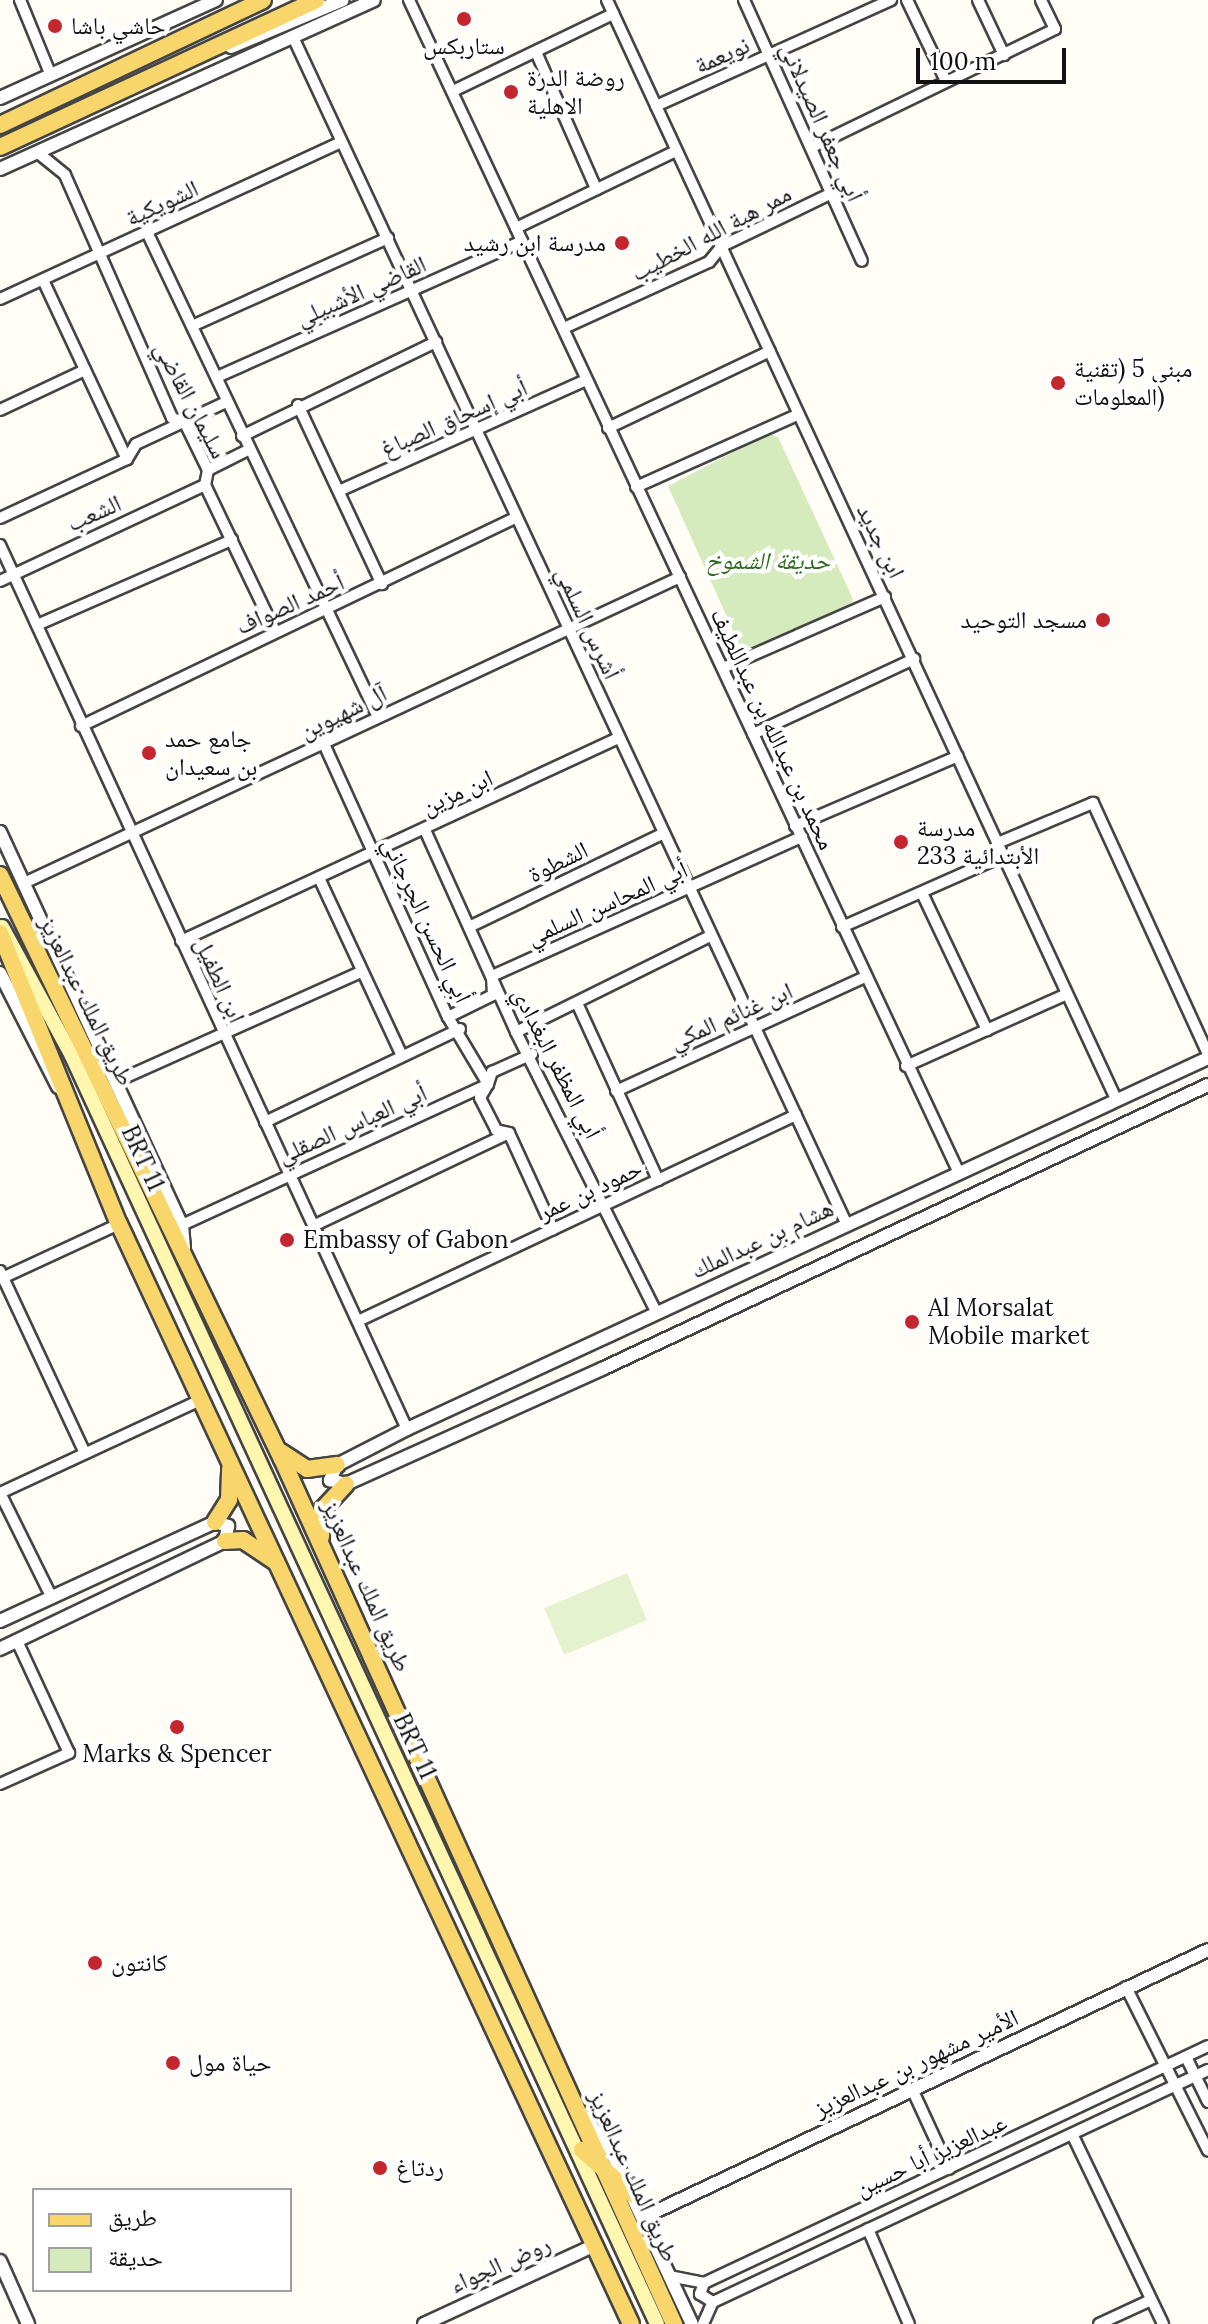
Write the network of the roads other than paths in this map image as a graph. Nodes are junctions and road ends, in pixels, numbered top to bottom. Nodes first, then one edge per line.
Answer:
1 (20, 0) edge
2 (260, 0) edge
3 (317, 0) edge
4 (343, 0) edge
5 (374, 0) edge
6 (409, 0) edge
7 (607, 0) edge
8 (744, 0) edge
9 (891, 0) edge
10 (907, 0) edge
11 (978, 0) edge
12 (1042, 0) edge
13 (212, 2) edge
14 (613, 14) junction
15 (293, 37) junction
16 (536, 52) junction
17 (1004, 55) junction
18 (770, 56) junction
19 (50, 73) junction
20 (149, 76) junction
21 (946, 81) junction
22 (453, 91) junction
23 (0, 98) edge
24 (656, 106) junction
25 (0, 125) edge
26 (341, 142) junction
27 (0, 147) edge
28 (812, 147) junction
29 (676, 151) junction
30 (37, 152) junction
31 (0, 169) edge
32 (596, 189) junction
33 (832, 193) junction
34 (516, 228) junction
35 (147, 232) junction
36 (388, 238) junction
37 (522, 241) junction
38 (722, 246) junction
39 (98, 253) junction
40 (862, 261) dead end
41 (43, 280) junction
42 (413, 290) junction
43 (0, 299) edge
44 (192, 326) junction
45 (564, 328) junction
46 (436, 342) junction
47 (770, 351) junction
48 (85, 370) junction
49 (217, 377) junction
50 (586, 380) junction
51 (226, 402) junction
52 (298, 405) junction
53 (0, 410) edge
54 (797, 415) junction
55 (185, 423) junction
56 (608, 428) junction
57 (477, 430) junction
58 (242, 436) junction
59 (248, 450) junction
60 (127, 459) junction
61 (208, 470) junction
62 (205, 485) junction
63 (636, 487) junction
64 (339, 491) junction
65 (0, 518) edge
66 (516, 518) junction
67 (232, 540) junction
68 (0, 545) edge
69 (12, 572) junction
70 (680, 577) junction
71 (0, 581) edge
72 (382, 584) junction
73 (885, 597) junction
74 (326, 609) junction
75 (37, 625) junction
76 (275, 631) junction
77 (570, 631) junction
78 (914, 659) junction
79 (723, 668) junction
80 (378, 717) junction
81 (81, 726) junction
82 (753, 734) junction
83 (619, 738) junction
84 (324, 744) junction
85 (958, 756) junction
86 (795, 826) junction
87 (425, 830) junction
88 (0, 832) edge
89 (664, 833) junction
90 (132, 834) junction
91 (802, 837) junction
92 (1000, 842) junction
93 (375, 853) junction
94 (1005, 855) junction
95 (0, 875) edge
96 (320, 880) junction
97 (24, 883) junction
98 (689, 889) junction
99 (922, 893) junction
100 (0, 925) edge
101 (469, 927) junction
102 (842, 927) junction
103 (0, 933) edge
104 (710, 936) junction
105 (181, 941) junction
106 (39, 955) junction
107 (361, 972) junction
108 (0, 973) edge
109 (492, 976) junction
110 (863, 978) junction
111 (1067, 994) junction
112 (5, 996) edge
113 (577, 1003) junction
114 (448, 1017) junction
115 (756, 1027) junction
116 (460, 1029) junction
117 (987, 1030) junction
118 (516, 1032) junction
119 (222, 1034) junction
120 (532, 1054) junction
121 (72, 1056) junction
122 (402, 1056) junction
123 (1208, 1056) edge
124 (906, 1066) junction
125 (115, 1082) junction
126 (488, 1084) junction
127 (1208, 1085) edge
128 (616, 1091) junction
129 (1113, 1104) junction
130 (70, 1106) junction
131 (796, 1115) junction
132 (265, 1122) junction
133 (1119, 1127) junction
134 (509, 1133) junction
135 (289, 1174) junction
136 (953, 1174) junction
137 (658, 1180) junction
138 (960, 1201) junction
139 (605, 1206) junction
140 (119, 1224) junction
141 (182, 1225) junction
142 (847, 1225) junction
143 (313, 1226) junction
144 (553, 1229) junction
145 (184, 1248) junction
146 (1, 1276) edge
147 (656, 1312) junction
148 (358, 1321) junction
149 (200, 1400) junction
150 (407, 1429) junction
151 (275, 1446) junction
152 (85, 1453) junction
153 (230, 1463) junction
154 (337, 1465) junction
155 (346, 1484) junction
156 (0, 1493) edge
157 (215, 1522) junction
158 (225, 1541) junction
159 (321, 1542) junction
160 (279, 1564) junction
161 (52, 1598) junction
162 (0, 1621) edge
163 (17, 1641) junction
164 (0, 1649) edge
165 (0, 1784) edge
166 (1208, 1950) edge
167 (1126, 1987) junction
168 (1208, 2046) edge
169 (1186, 2057) junction
170 (1167, 2065) junction
171 (1208, 2070) edge
172 (1195, 2076) junction
173 (1177, 2085) junction
174 (912, 2089) junction
175 (1208, 2102) edge
176 (578, 2109) junction
177 (1073, 2136) junction
178 (582, 2150) junction
179 (1208, 2151) edge
180 (601, 2166) junction
181 (949, 2169) junction
182 (632, 2194) junction
183 (644, 2217) junction
184 (868, 2229) junction
185 (595, 2245) junction
186 (0, 2261) edge
187 (669, 2276) junction
188 (704, 2283) junction
189 (1151, 2300) junction
190 (713, 2302) junction
191 (28, 2324) edge
192 (424, 2324) edge
193 (631, 2324) edge
194 (657, 2324) edge
195 (674, 2324) edge
196 (692, 2324) edge
197 (703, 2324) edge
198 (909, 2324) edge
199 (1099, 2324) edge
200 (1163, 2324) edge

1 - 19 street
2 - 25 main road
3 - 20 main road
4 - 20 street
5 - 15 street
6 - 22 street, محمد بن عبدالله بن عبداللطيف
7 - 14 street, ابن جديد
8 - 18 street, أبي جعفر الصيدلاني
9 - 18 street, نويعمة
10 - 21 street
11 - 17 street
12 - 17 street
13 - 19 street
14 - 16 street
14 - 24 street, ابن جديد
15 - 26 street, أشرس السلمي
15 - 30 street
16 - 22 street
16 - 32 street
17 - 21 street
18 - 24 street, نويعمة
18 - 28 street, أبي جعفر الصيدلاني
19 - 23 street
20 - 27 main road
21 - 28 street
22 - 34 street, محمد بن عبدالله بن عبداللطيف
24 - 29 street, ابن جديد
26 - 35 street, الشويكية
26 - 36 street, أشرس السلمي
28 - 33 street, أبي جعفر الصيدلاني
29 - 32 street
29 - 38 street, ابن جديد
30 - 31 street
30 - 39 street, سليمان القاضي
32 - 34 street
33 - 38 street, ممر هبة الله الخطيب
33 - 40 street, أبي جعفر الصيدلاني
34 - 37 street, محمد بن عبدالله بن عبداللطيف
35 - 39 street, الشويكية
35 - 44 street, سليمان القاضي
36 - 42 street, أشرس السلمي
36 - 44 street
37 - 42 street, القاضي الأشبيلي
37 - 45 street, محمد بن عبدالله بن عبداللطيف
38 - 45 street, ممر هبة الله الخطيب
38 - 47 street, ابن جديد
39 - 41 street, الشويكية
39 - 55 street, سليمان القاضي
41 - 43 street, الشويكية
41 - 48 street
42 - 46 street, أشرس السلمي
42 - 49 street, القاضي الأشبيلي
44 - 49 street, سليمان القاضي
45 - 50 street, محمد بن عبدالله بن عبداللطيف
46 - 52 street
46 - 57 street, أشرس السلمي
47 - 54 street, ابن جديد
47 - 56 street
48 - 53 street
48 - 60 street
49 - 51 street, سليمان القاضي
50 - 56 street, محمد بن عبدالله بن عبداللطيف
50 - 57 street, أبي إسحاق الصباغ
51 - 55 street
51 - 58 street, سليمان القاضي
52 - 58 street
52 - 64 street
54 - 63 street
54 - 73 street, ابن جديد
55 - 60 street
55 - 61 street, سليمان القاضي
56 - 63 street, محمد بن عبدالله بن عبداللطيف
57 - 64 street, أبي إسحاق الصباغ
57 - 66 street, أشرس السلمي
58 - 59 street, سليمان القاضي
59 - 61 street
59 - 74 street, سليمان القاضي
60 - 65 street
61 - 62 street, سليمان القاضي
62 - 67 street, سليمان القاضي
62 - 69 street, الشعب
63 - 70 street, محمد بن عبدالله بن عبداللطيف
64 - 72 street
66 - 72 street, أحمد الصواف
66 - 77 street, أشرس السلمي
67 - 75 street
67 - 76 street, سليمان القاضي
68 - 69 street, ابن الطفيل
69 - 71 street, الشعب
69 - 75 street, ابن الطفيل
70 - 77 street, آل شهيوين
70 - 79 street, محمد بن عبدالله بن عبداللطيف
72 - 74 street, أحمد الصواف
73 - 78 street, ابن جديد
73 - 79 street
74 - 76 street, أحمد الصواف
74 - 80 street, سليمان القاضي
75 - 81 street, ابن الطفيل
76 - 81 street, أحمد الصواف
77 - 80 street, آل شهيوين
77 - 83 street, أشرس السلمي
78 - 82 street
78 - 85 street, ابن جديد
79 - 82 street, محمد بن عبدالله بن عبداللطيف
80 - 84 street, آل شهيوين
81 - 90 street, ابن الطفيل
82 - 86 street, محمد بن عبدالله بن عبداللطيف
83 - 87 street, ابن مزين
83 - 89 street, أشرس السلمي
84 - 90 street, آل شهيوين
84 - 93 street, أبي الحسن الجرجاني
85 - 86 street
85 - 92 street, ابن جديد
86 - 91 street, محمد بن عبدالله بن عبداللطيف
87 - 93 street, ابن مزين
87 - 101 street, أبي المظفر البغدادي
88 - 97 street
89 - 98 street, أشرس السلمي
89 - 101 street, الشطوة
90 - 97 street, آل شهيوين
90 - 105 street, ابن الطفيل
91 - 98 street, أبي المحاسن السلمي
91 - 102 street, محمد بن عبدالله بن عبداللطيف
92 - 94 street, ابن جديد
92 - 123 street
93 - 96 street, ابن مزين
93 - 114 street, أبي الحسن الجرجاني
94 - 99 street
94 - 111 street, ابن جديد
95 - 106 main road, طريق الملك عبدالعزيز
96 - 105 street, ابن مزين
96 - 107 street
97 - 125 street
98 - 104 street, أشرس السلمي
98 - 109 street, أبي المحاسن السلمي
99 - 102 street
99 - 117 street
100 - 121 main road, BRT 11
101 - 109 street, أبي المظفر البغدادي
102 - 110 street, محمد بن عبدالله بن عبداللطيف
103 - 130 main road, طريق الملك عبدالعزيز
104 - 113 street
104 - 115 street, أشرس السلمي
105 - 119 street, ابن الطفيل
106 - 121 main road, BRT 11
106 - 145 main road, طريق الملك عبدالعزيز
107 - 119 street
107 - 122 street
108 - 112 street
109 - 114 street
109 - 118 street, أبي المظفر البغدادي
110 - 115 street, ابن غنائم المكي
110 - 124 street, محمد بن عبدالله بن عبداللطيف
111 - 117 street
111 - 129 street, ابن جديد
112 - 130 street
113 - 118 street
113 - 128 street
114 - 116 street, أبي الحسن الجرجاني
115 - 128 street, ابن غنائم المكي
115 - 131 street, أشرس السلمي
116 - 122 street
116 - 126 street, أبي الحسن الجرجاني
117 - 124 street
118 - 120 street, أبي المظفر البغدادي
119 - 125 street
119 - 132 street, ابن الطفيل
120 - 126 street, أبي العباس الصقلي
120 - 139 street, أبي المظفر البغدادي
121 - 178 main road, BRT 11
122 - 132 street
123 - 129 street, هشام بن عبدالملك
124 - 136 street, محمد بن عبدالله بن عبداللطيف
125 - 141 street
126 - 134 street, أبي الحسن الجرجاني
126 - 135 street, أبي العباس الصقلي
127 - 133 street, هشام بن عبدالملك
128 - 137 street
129 - 133 street
129 - 136 street, هشام بن عبدالملك
130 - 140 main road, طريق الملك عبدالعزيز
131 - 137 street, حمود بن عمر
131 - 142 street, أشرس السلمي
132 - 135 street, ابن الطفيل
133 - 138 street, هشام بن عبدالملك
134 - 143 street
134 - 144 street, أبي الحسن الجرجاني
135 - 141 street, أبي العباس الصقلي
135 - 143 street, ابن الطفيل
136 - 138 street
136 - 142 street, هشام بن عبدالملك
137 - 139 street, حمود بن عمر
138 - 155 street, هشام بن عبدالملك
139 - 144 street, حمود بن عمر
139 - 147 street, أبي المظفر البغدادي
140 - 146 street
140 - 149 main road, طريق الملك عبدالعزيز
141 - 145 street
142 - 147 street, هشام بن عبدالملك
143 - 148 street, ابن الطفيل
144 - 148 street, حمود بن عمر
145 - 151 main road, طريق الملك عبدالعزيز
146 - 152 street
147 - 150 street, هشام بن عبدالملك
148 - 150 street, ابن الطفيل
149 - 152 street
149 - 153 main road, طريق الملك عبدالعزيز
150 - 154 street, هشام بن عبدالملك
151 - 154 main road
151 - 159 main road, طريق الملك عبدالعزيز
152 - 156 street
153 - 157 main road
153 - 160 main road, طريق الملك عبدالعزيز
154 - 155 street
155 - 159 main road
156 - 161 street
157 - 158 street
157 - 161 street
158 - 160 main road
158 - 163 street
159 - 176 main road, طريق الملك عبدالعزيز
160 - 185 main road, طريق الملك عبدالعزيز
161 - 162 street
163 - 164 street
163 - 165 street
166 - 167 street, الأمير مشهور بن عبدالعزيز
167 - 170 street
167 - 174 street, الأمير مشهور بن عبدالعزيز
168 - 169 street, عبدالعزيز أبا حسين
169 - 170 street, عبدالعزيز أبا حسين
169 - 172 street
170 - 173 street
170 - 181 street, عبدالعزيز أبا حسين
171 - 172 street, عبدالعزيز أبا حسين
172 - 173 street, عبدالعزيز أبا حسين
172 - 175 street
173 - 177 street, عبدالعزيز أبا حسين
173 - 179 street
174 - 181 street
174 - 183 street, الأمير مشهور بن عبدالعزيز
176 - 180 main road, طريق الملك عبدالعزيز
176 - 182 street
177 - 184 street, عبدالعزيز أبا حسين
177 - 189 street
178 - 180 main road
178 - 194 main road, BRT 11
180 - 182 main road
180 - 195 main road, طريق الملك عبدالعزيز
181 - 188 street, عبدالعزيز أبا حسين
182 - 183 street
183 - 187 street
184 - 190 street, عبدالعزيز أبا حسين
184 - 198 street
185 - 192 street, روض الجواء
185 - 193 main road, طريق الملك عبدالعزيز
186 - 191 street
187 - 188 street
187 - 196 street
188 - 190 street
189 - 199 street
189 - 200 street
190 - 197 street

